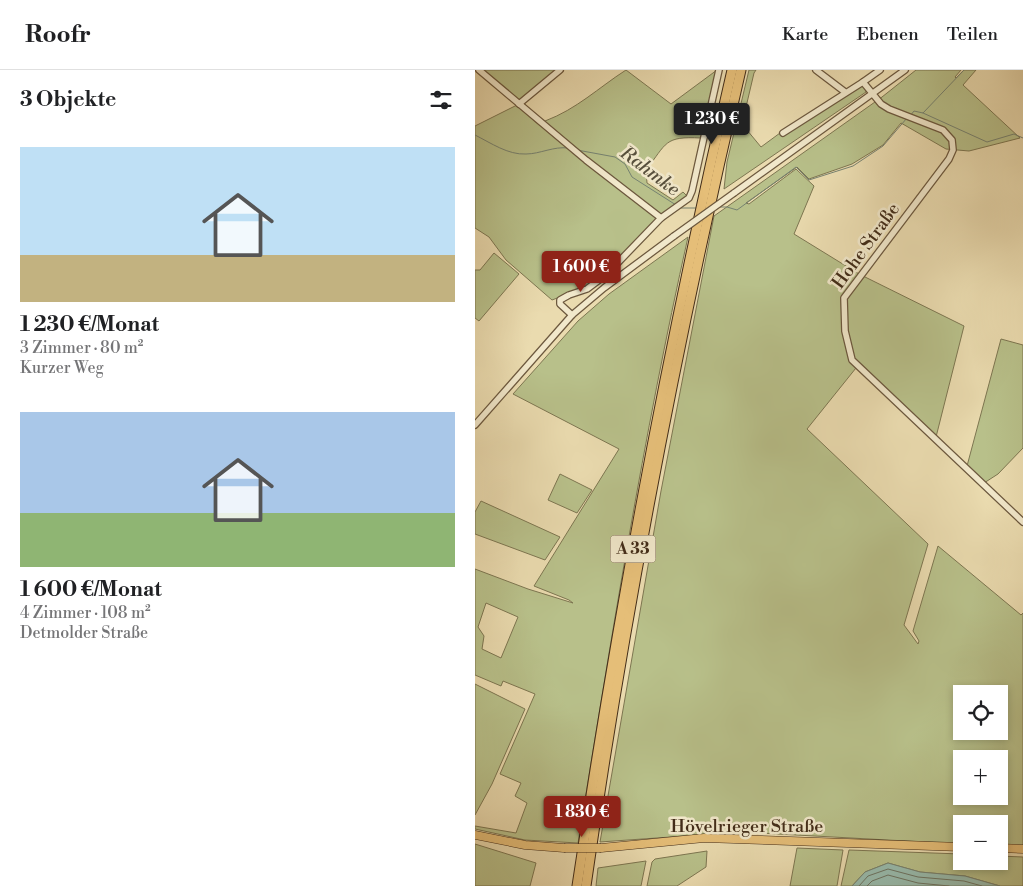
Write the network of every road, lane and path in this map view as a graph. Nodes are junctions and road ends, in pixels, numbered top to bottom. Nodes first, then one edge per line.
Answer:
1 (479, 70) edge
2 (561, 70) edge
3 (719, 70) edge
4 (732, 70) edge
5 (741, 70) edge
6 (816, 70) edge
7 (880, 70) edge
8 (905, 70) edge
9 (863, 82) junction
10 (845, 92) junction
11 (873, 94) junction
12 (519, 104) junction
13 (783, 133) dead end
14 (705, 210) junction
15 (661, 218) junction
16 (573, 315) junction
17 (475, 425) edge
18 (1023, 522) edge
19 (475, 835) edge
20 (953, 846) edge
21 (1008, 848) edge
22 (1023, 849) edge
23 (577, 886) edge
24 (586, 886) edge

1 - 12 street
2 - 12 street
3 - 15 street
4 - 14 highway, A 33
5 - 14 highway, A 33
6 - 10 street
7 - 9 street
8 - 11 street
9 - 10 street
9 - 11 street, Hohe Straße
10 - 13 street
11 - 16 street, bridge
11 - 18 street, Hohe Straße
12 - 15 street
14 - 23 highway, A 33
14 - 24 highway, A 33
15 - 16 street
16 - 17 street
19 - 20 main road, Hövelrieger Straße, bridge
21 - 22 main road

